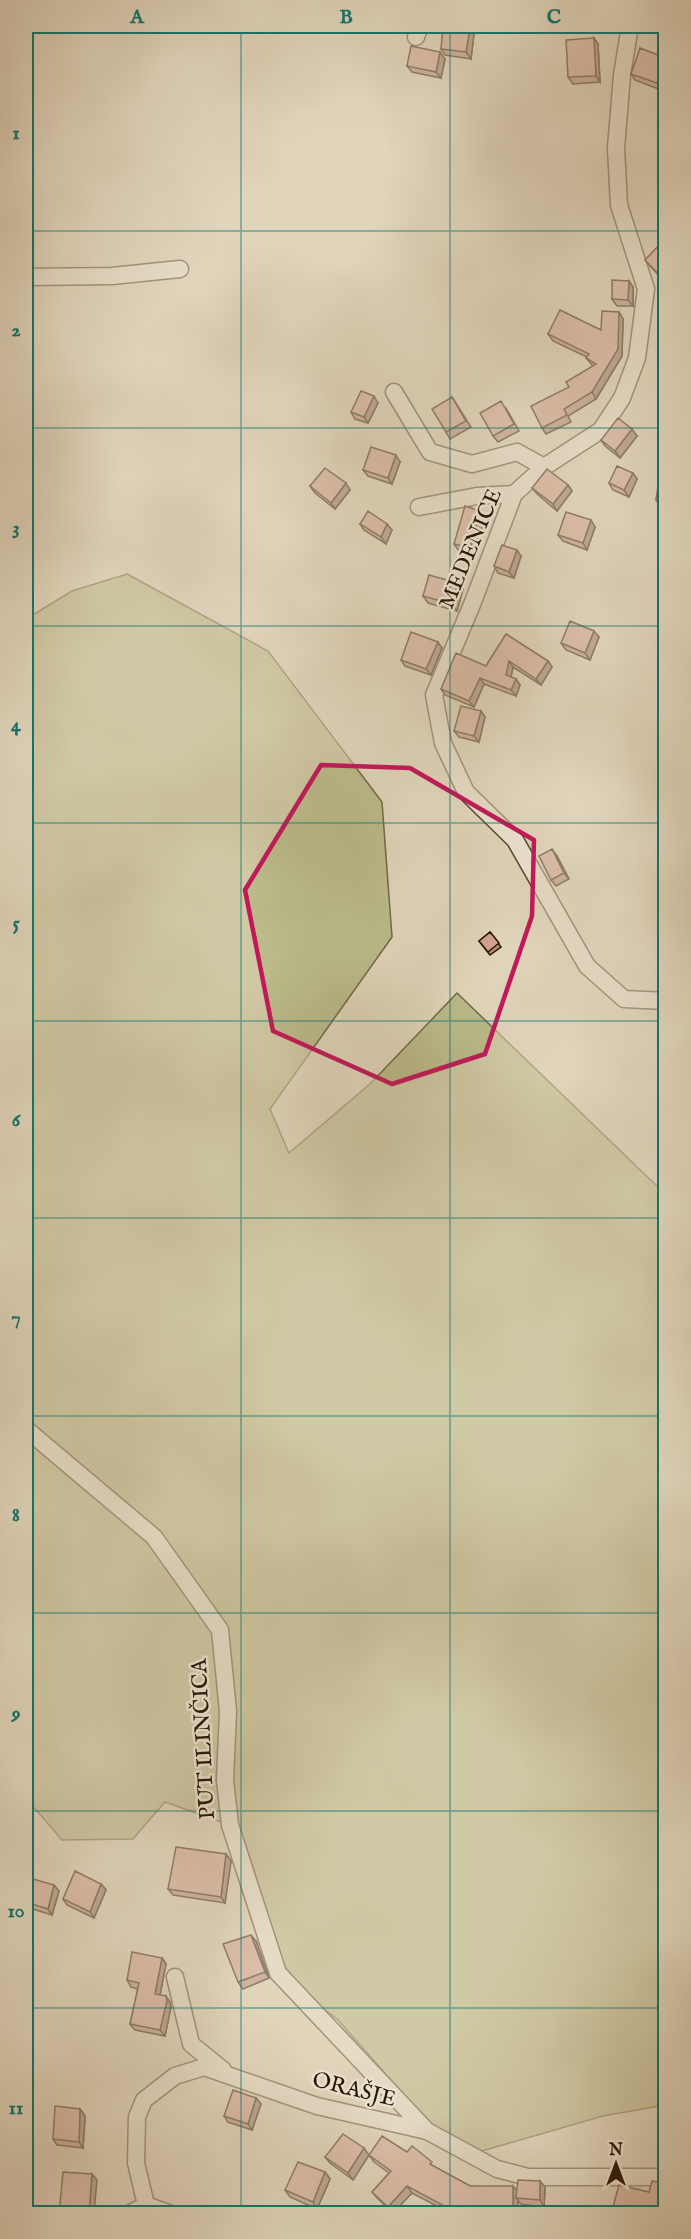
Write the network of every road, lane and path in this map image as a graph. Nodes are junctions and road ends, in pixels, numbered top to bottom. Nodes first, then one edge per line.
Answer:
1 (630, 26) edge
2 (180, 269) dead end
3 (26, 277) edge
4 (394, 392) dead end
5 (544, 467) junction
6 (514, 494) junction
7 (419, 507) dead end
8 (666, 1001) edge
9 (26, 1429) edge
10 (175, 1977) dead end
11 (226, 2073) junction
12 (427, 2131) junction
13 (666, 2177) edge
14 (146, 2205) junction
15 (129, 2214) edge
16 (171, 2214) edge

1 - 5 street, MEDENICE
2 - 3 street
4 - 5 street
5 - 6 street, MEDENICE
6 - 7 street
6 - 8 street, MEDENICE
9 - 12 street, PUT ILINČICA
10 - 11 street
11 - 12 street, ORAŠJE
11 - 14 street, ORAŠJE
12 - 13 street, ORAŠJE
14 - 15 street
14 - 16 street

